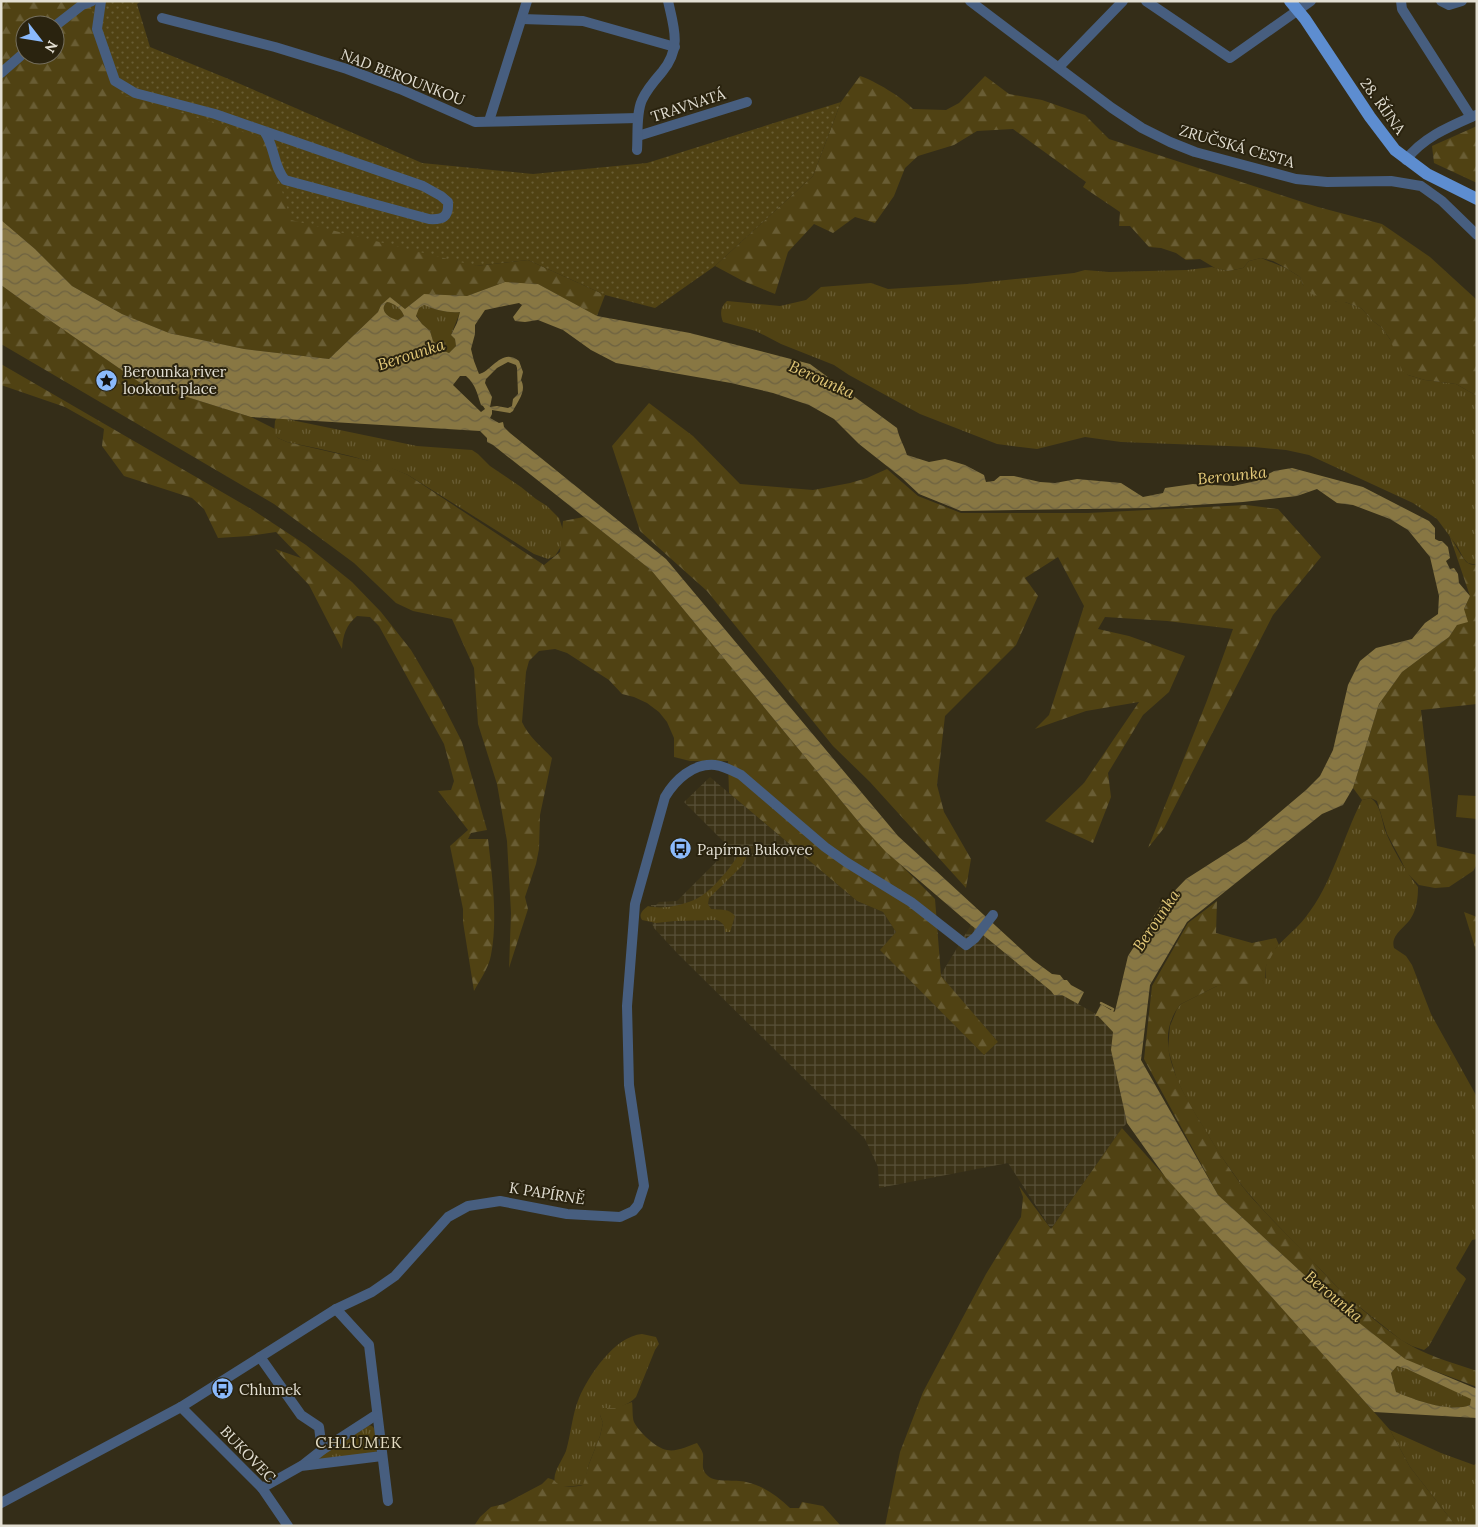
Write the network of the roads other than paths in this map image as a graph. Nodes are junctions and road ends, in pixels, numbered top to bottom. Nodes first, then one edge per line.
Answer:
1 (92, 1) edge
2 (101, 1) edge
3 (527, 1) edge
4 (668, 1) edge
5 (970, 1) edge
6 (1122, 1) edge
7 (1146, 1) edge
8 (1311, 1) edge
9 (1401, 1) edge
10 (1441, 1) edge
11 (1462, 1) edge
12 (1294, 6) edge
13 (65, 18) edge
14 (162, 18) dead end
15 (522, 19) junction
16 (675, 47) junction
17 (15, 61) edge
18 (1059, 67) junction
19 (1, 74) edge
20 (747, 102) dead end
21 (1474, 116) edge
22 (638, 118) junction
23 (489, 121) junction
24 (264, 131) junction
25 (638, 136) junction
26 (637, 150) dead end
27 (1406, 160) junction
28 (1427, 174) junction
29 (1421, 186) junction
30 (1477, 198) edge
31 (1477, 235) edge
32 (993, 915) dead end
33 (336, 1309) junction
34 (260, 1357) junction
35 (181, 1407) junction
36 (376, 1415) junction
37 (322, 1450) junction
38 (382, 1456) junction
39 (301, 1466) junction
40 (262, 1488) junction
41 (388, 1501) dead end
42 (1, 1503) edge
43 (288, 1526) edge

1 - 13 street
2 - 24 street
3 - 15 street
4 - 16 street
5 - 18 street, ZRUČSKÁ CESTA
6 - 18 street
7 - 12 street
8 - 12 street
9 - 21 street
10 - 11 street
12 - 27 main road, 28. ŘÍJNA
14 - 23 street, NAD BEROUNKOU
15 - 16 street
15 - 23 street
16 - 22 street
17 - 19 street
18 - 29 street, ZRUČSKÁ CESTA
20 - 25 street, TRAVNATÁ
21 - 27 street
22 - 23 street, NAD BEROUNKOU
22 - 25 street
24 - 24 street
25 - 26 street
27 - 28 main road, 28. ŘÍJNA
28 - 29 street
28 - 30 main road, 28. ŘÍJNA
29 - 31 street, ZRUČSKÁ CESTA
32 - 33 street, K PAPÍRNĚ
33 - 34 street, K PAPÍRNĚ
33 - 36 street
34 - 35 street, K PAPÍRNĚ
34 - 37 street
35 - 40 street, BUKOVEC
35 - 42 street, K PAPÍRNĚ
36 - 37 street
36 - 38 street
37 - 39 street
38 - 39 street
38 - 41 street
39 - 40 street
40 - 43 street, BUKOVEC

